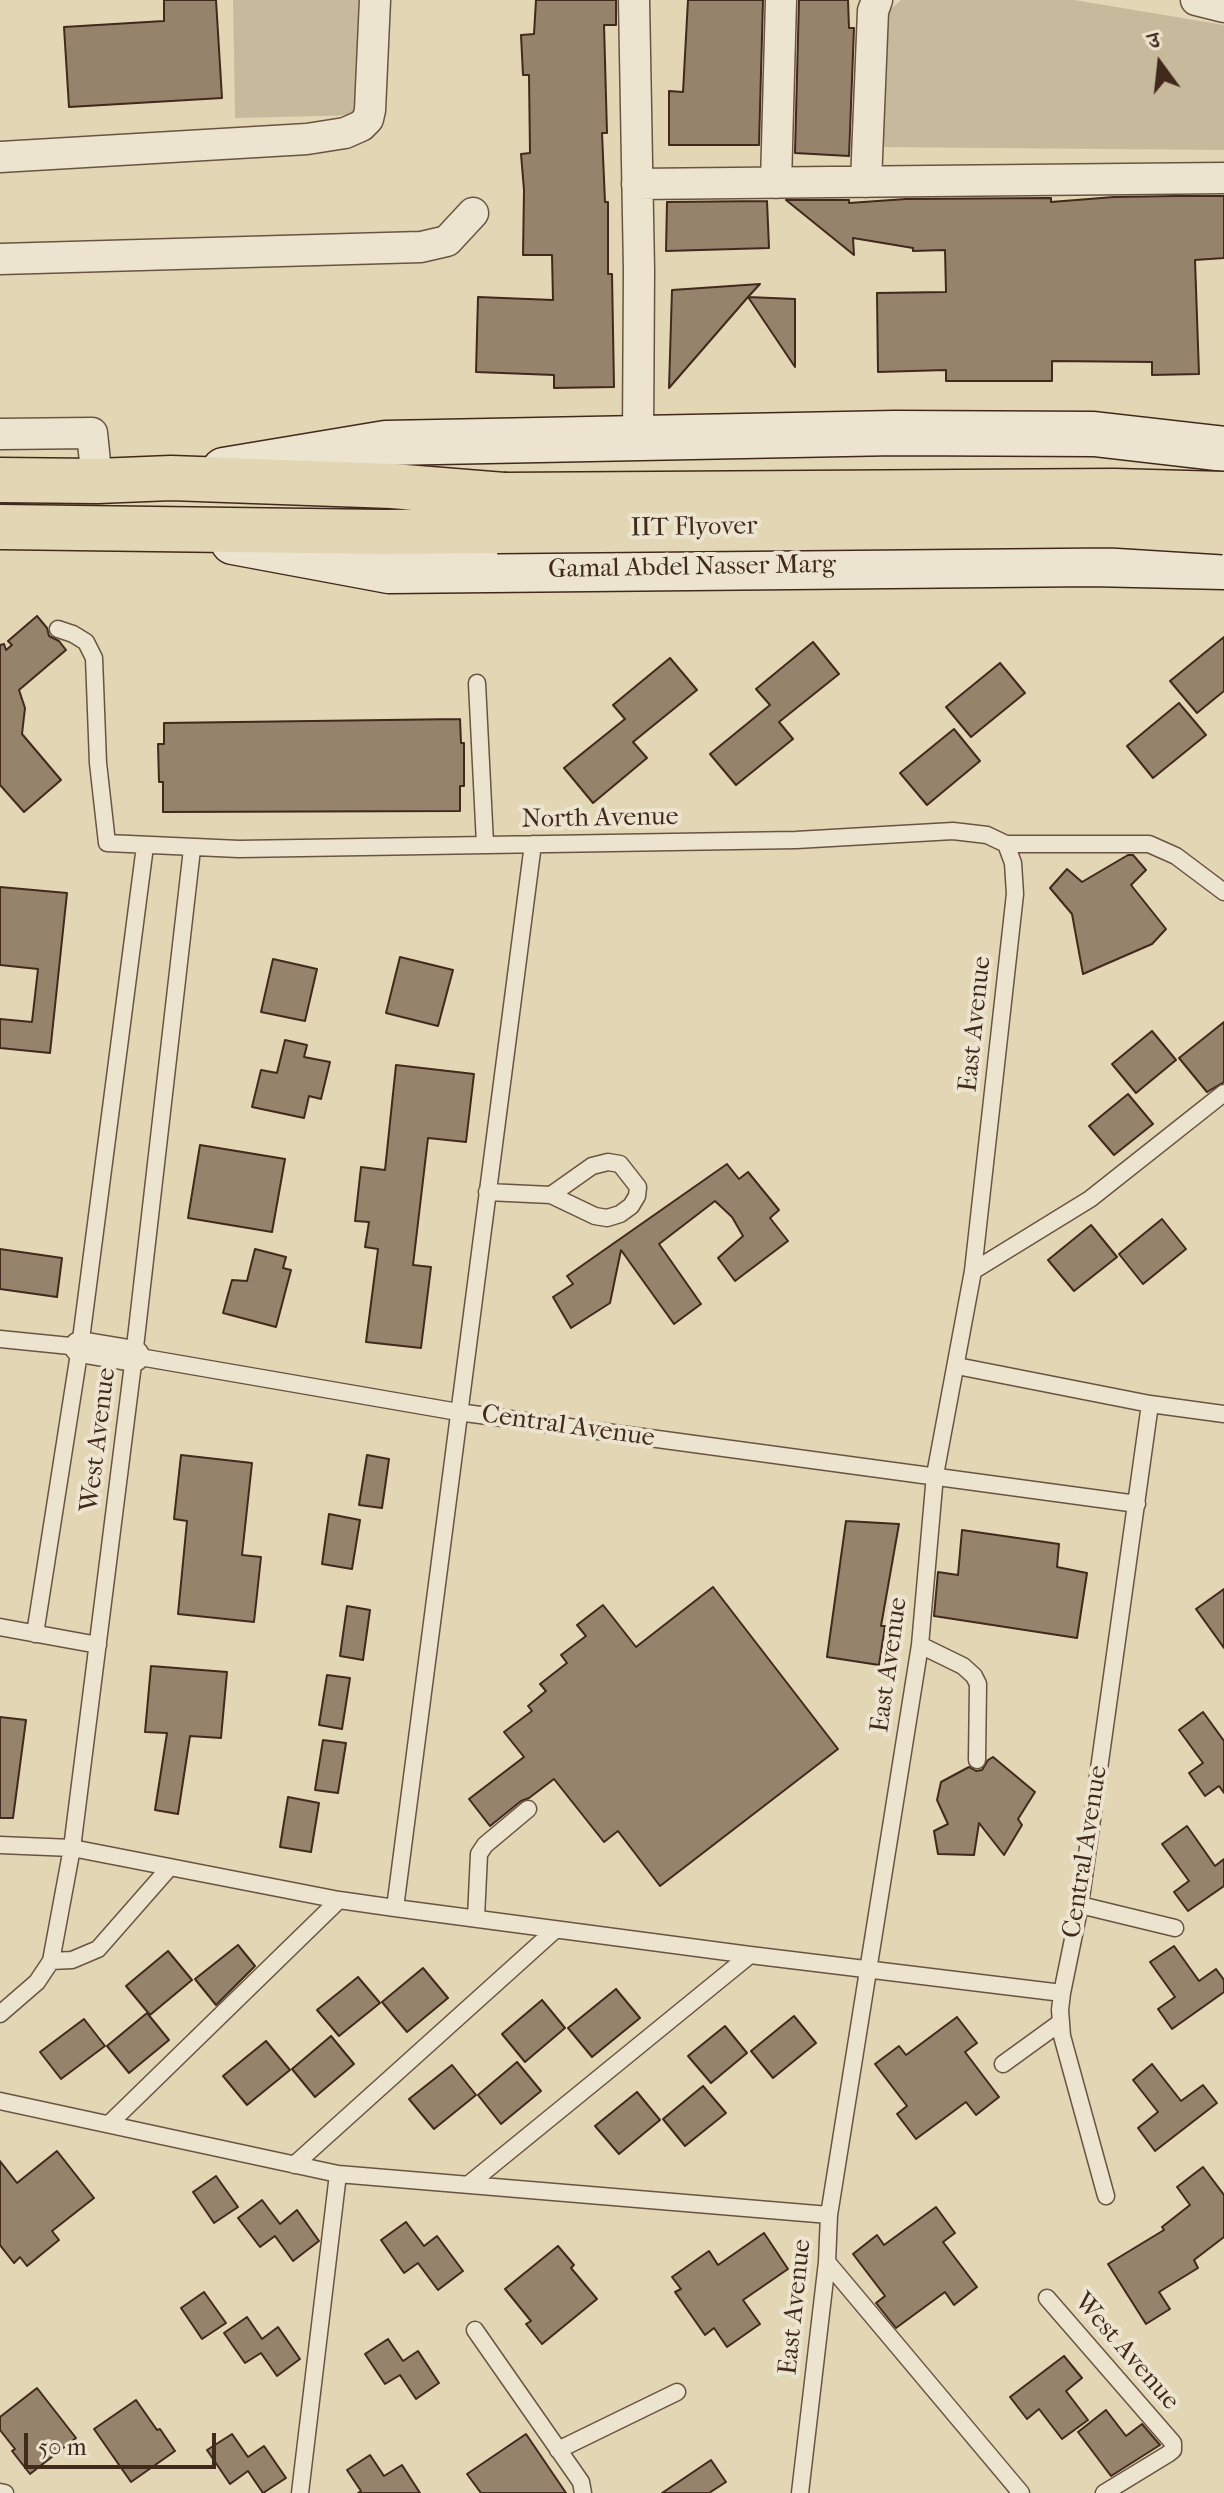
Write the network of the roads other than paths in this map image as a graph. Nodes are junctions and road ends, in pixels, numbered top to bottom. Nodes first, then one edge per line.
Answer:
1 (375, 0) edge
2 (634, 0) edge
3 (781, 0) edge
4 (877, 0) edge
5 (0, 157) edge
6 (1224, 178) edge
7 (866, 182) junction
8 (776, 183) junction
9 (637, 184) junction
10 (473, 213) dead end
11 (0, 259) edge
12 (0, 434) edge
13 (1094, 434) junction
14 (638, 438) junction
15 (1224, 449) edge
16 (171, 478) junction
17 (0, 480) edge
18 (97, 481) junction
19 (1224, 494) edge
20 (501, 513) junction
21 (0, 527) edge
22 (163, 528) junction
23 (1224, 532) edge
24 (1091, 564) junction
25 (1224, 567) edge
26 (58, 629) dead end
27 (477, 683) dead end
28 (485, 844) junction
29 (533, 844) junction
30 (1006, 844) junction
31 (145, 846) junction
32 (192, 849) junction
33 (1224, 892) edge
34 (1224, 1093) edge
35 (487, 1192) junction
36 (551, 1195) junction
37 (973, 1271) junction
38 (0, 1339) edge
39 (80, 1347) junction
40 (134, 1356) junction
41 (957, 1366) junction
42 (1150, 1404) junction
43 (458, 1412) junction
44 (1224, 1414) edge
45 (935, 1475) junction
46 (1137, 1504) junction
47 (0, 1627) edge
48 (35, 1634) junction
49 (98, 1645) junction
50 (920, 1645) junction
51 (977, 1760) dead end
52 (528, 1809) dead end
53 (0, 1845) edge
54 (72, 1848) junction
55 (170, 1867) junction
56 (339, 1900) junction
57 (1080, 1905) junction
58 (395, 1908) junction
59 (476, 1918) junction
60 (1175, 1928) dead end
61 (555, 1930) junction
62 (750, 1955) junction
63 (51, 1961) junction
64 (867, 1968) junction
65 (1062, 1993) junction
66 (0, 2014) edge
67 (1061, 2022) junction
68 (1003, 2064) dead end
69 (0, 2101) edge
70 (109, 2124) junction
71 (294, 2165) junction
72 (338, 2174) junction
73 (469, 2184) junction
74 (1106, 2196) dead end
75 (829, 2215) junction
76 (827, 2262) junction
77 (1047, 2298) dead end
78 (475, 2330) dead end
79 (677, 2392) dead end
80 (558, 2450) junction
81 (300, 2493) edge
82 (583, 2493) edge
83 (800, 2493) edge
84 (1021, 2493) edge
85 (1104, 2493) edge

1 - 5 street
2 - 9 street
3 - 8 street
4 - 7 street
6 - 7 street
7 - 8 street
8 - 9 street
9 - 14 street
10 - 11 street
12 - 18 street
13 - 14 street
13 - 15 street
13 - 24 street
14 - 16 street
16 - 18 main road, IIT Flyover
16 - 20 main road, IIT Flyover
17 - 18 main road, IIT Flyover
19 - 20 main road, IIT Flyover, bridge
20 - 22 main road, IIT Flyover
20 - 23 main road, IIT Flyover, bridge
21 - 22 main road, IIT Flyover
22 - 24 street, Gamal Abdel Nasser Marg
24 - 25 street, Gamal Abdel Nasser Marg
26 - 31 lane, North Avenue
27 - 28 lane
28 - 29 lane, North Avenue
28 - 32 lane, North Avenue
29 - 30 lane, North Avenue
29 - 35 lane
30 - 33 lane, North Avenue
30 - 37 lane, East Avenue
31 - 32 lane, North Avenue
31 - 39 lane, West Avenue
32 - 40 lane, West Avenue
34 - 37 lane
35 - 36 lane
35 - 43 lane
36 - 36 lane
37 - 41 lane, East Avenue
38 - 39 lane, Central Avenue
39 - 40 street, Central Avenue
39 - 48 lane, West Avenue
40 - 43 lane, Central Avenue
40 - 49 lane, West Avenue
41 - 42 lane
41 - 45 lane, East Avenue
42 - 44 lane
42 - 46 lane, Central Avenue
43 - 45 lane, Central Avenue
43 - 58 lane
45 - 46 lane, Central Avenue
45 - 50 lane, East Avenue
46 - 57 lane, Central Avenue
47 - 48 lane
48 - 49 lane
49 - 54 lane, West Avenue
50 - 51 lane
50 - 64 lane, East Avenue
52 - 59 lane
53 - 54 lane
54 - 55 lane
54 - 63 lane, West Avenue
55 - 56 lane
55 - 63 lane
56 - 58 lane
56 - 70 lane
57 - 60 lane
57 - 65 lane, Central Avenue
58 - 59 lane
59 - 61 lane
61 - 62 lane
61 - 71 lane
62 - 64 lane
62 - 73 lane
63 - 66 lane, West Avenue
64 - 65 lane
64 - 75 lane, East Avenue
65 - 67 lane, Central Avenue
67 - 68 lane
67 - 74 lane, Central Avenue
69 - 70 lane
70 - 71 lane
71 - 72 lane
72 - 73 lane
72 - 81 lane
73 - 75 lane
75 - 76 lane, East Avenue
76 - 83 lane, East Avenue
76 - 84 lane
77 - 85 lane, West Avenue
78 - 80 lane
79 - 80 lane
80 - 82 lane

